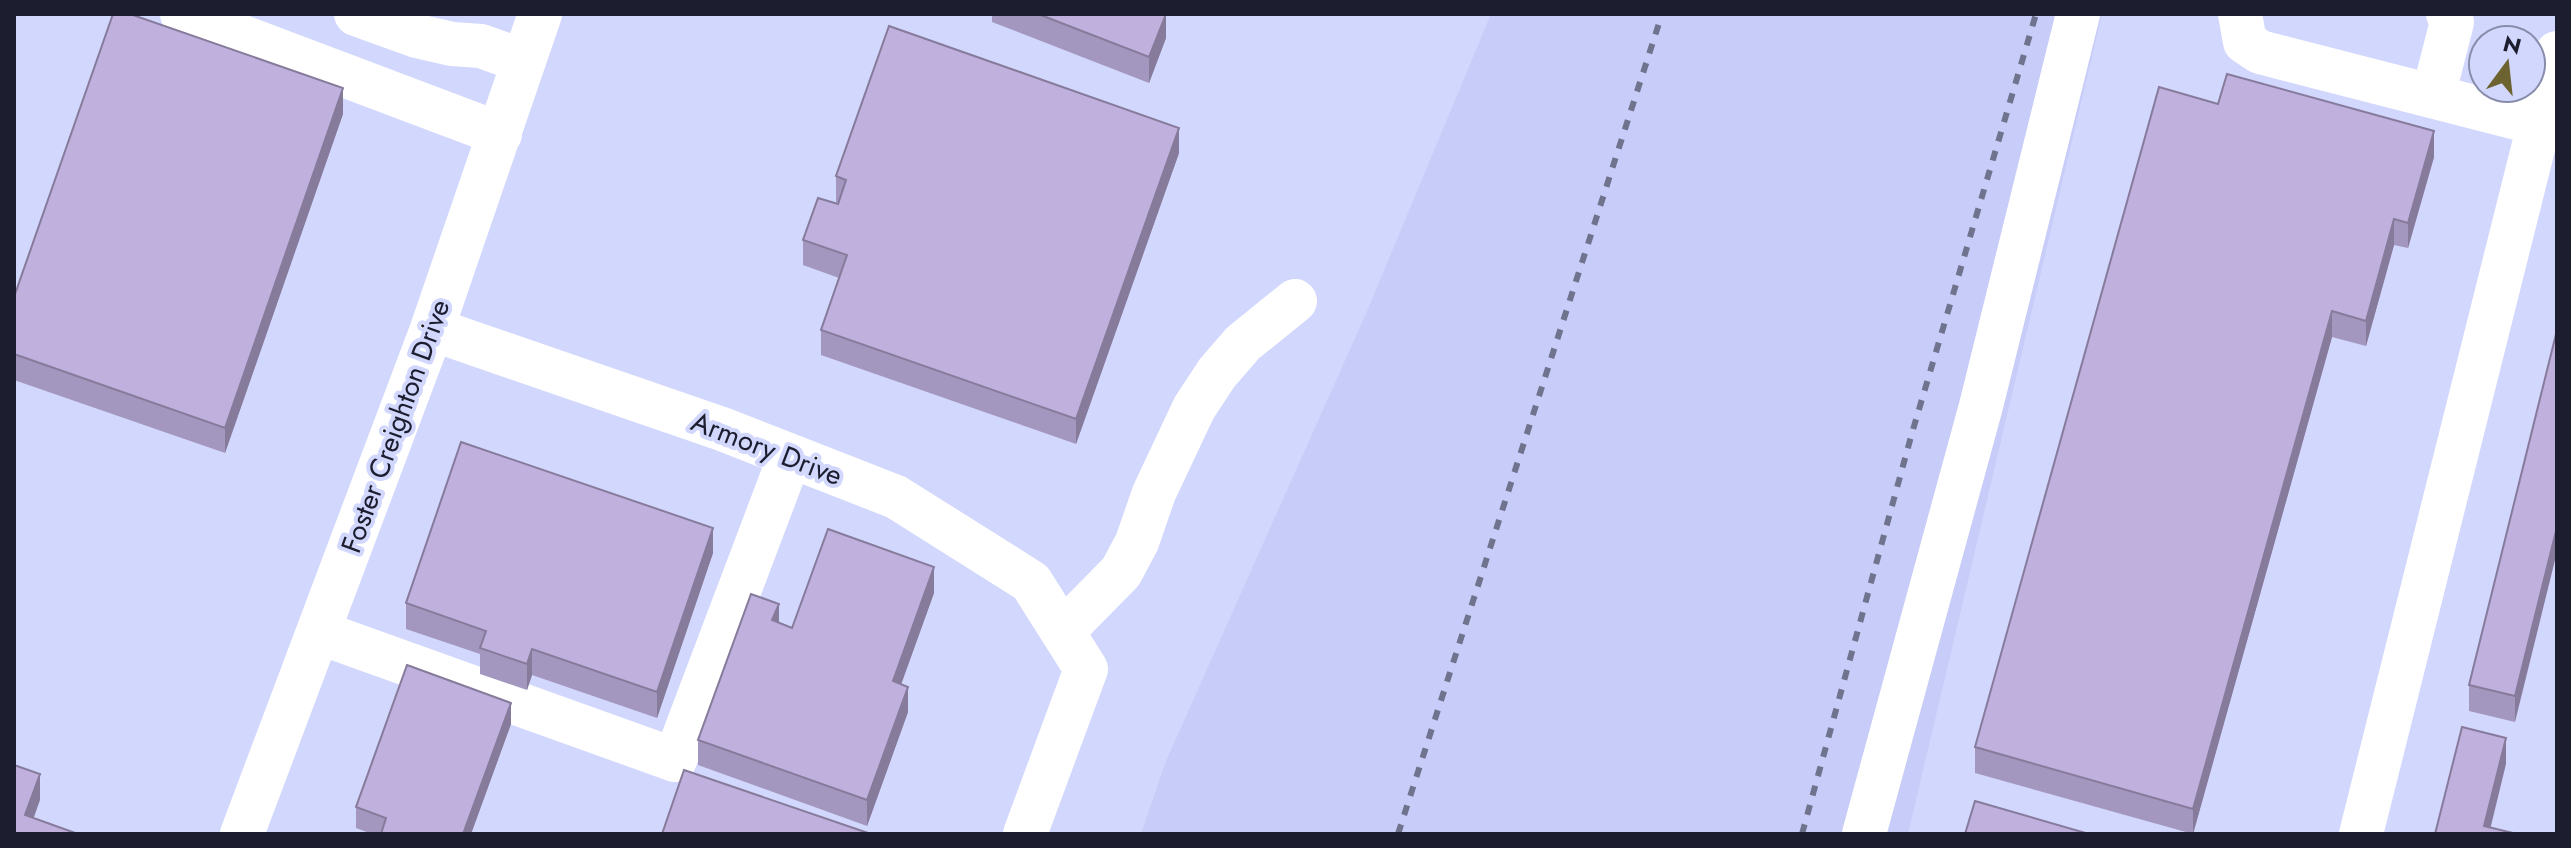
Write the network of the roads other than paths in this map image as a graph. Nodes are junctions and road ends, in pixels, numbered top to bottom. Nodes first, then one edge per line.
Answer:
1 (182, 14) edge
2 (356, 14) edge
3 (540, 14) edge
4 (2078, 14) edge
5 (2240, 14) edge
6 (2448, 14) edge
7 (2557, 53) edge
8 (523, 61) junction
9 (2433, 96) junction
10 (2540, 124) junction
11 (500, 134) junction
12 (1295, 301) dead end
13 (432, 329) junction
14 (790, 456) junction
15 (1063, 631) junction
16 (318, 632) junction
17 (242, 834) edge
18 (1025, 834) edge
19 (1864, 834) edge
20 (2361, 834) edge

1 - 11 street
2 - 8 street
3 - 8 street, Foster Creighton Drive
4 - 19 street
5 - 9 street
6 - 9 street
7 - 10 street
8 - 11 street, Foster Creighton Drive
9 - 10 street
10 - 20 street
11 - 13 street, Foster Creighton Drive
12 - 15 street
13 - 14 street, Armory Drive
13 - 16 street, Foster Creighton Drive
14 - 15 street, Armory Drive
14 - 16 street
15 - 18 street, Armory Drive
16 - 17 street, Foster Creighton Drive

